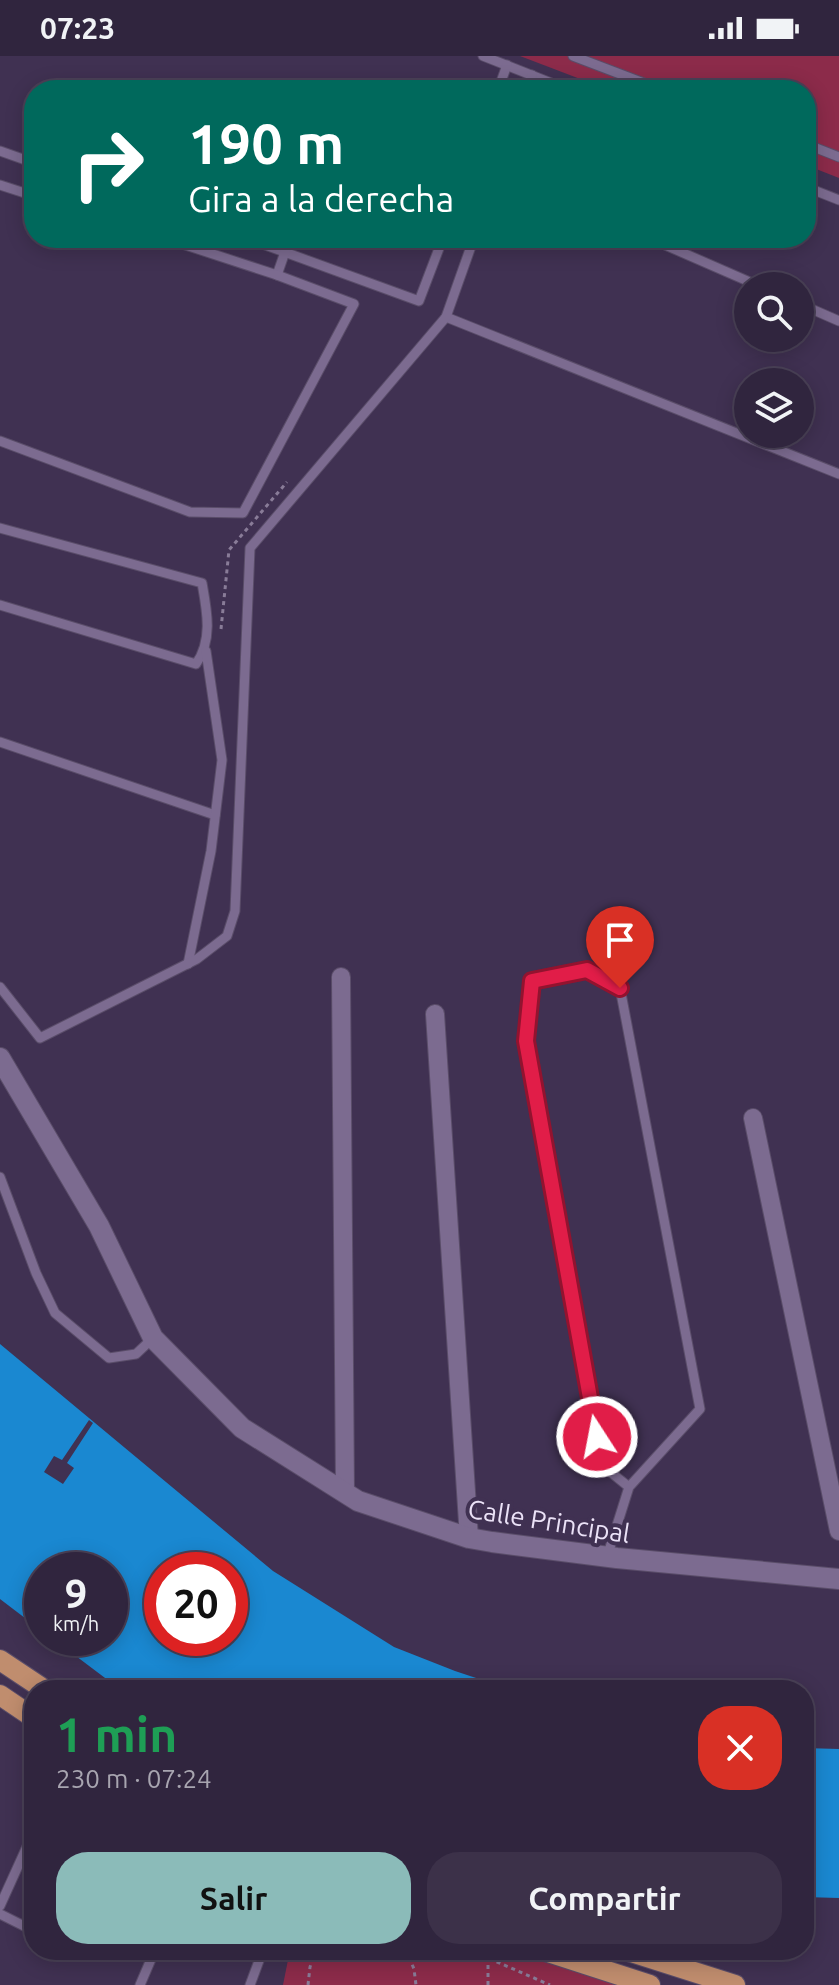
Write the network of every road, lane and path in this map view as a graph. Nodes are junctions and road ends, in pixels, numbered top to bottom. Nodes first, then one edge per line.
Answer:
1 (483, 56) edge
2 (573, 56) edge
3 (507, 65) junction
4 (532, 75) junction
5 (502, 80) edge
6 (530, 80) edge
7 (544, 80) edge
8 (636, 80) edge
9 (816, 148) edge
10 (0, 151) edge
11 (839, 157) edge
12 (24, 159) edge
13 (0, 185) edge
14 (816, 191) edge
15 (24, 193) edge
16 (839, 200) edge
17 (195, 248) edge
18 (274, 248) edge
19 (439, 248) edge
20 (470, 248) edge
21 (672, 248) edge
22 (285, 252) junction
23 (277, 275) junction
24 (734, 275) edge
25 (814, 310) edge
26 (446, 317) junction
27 (839, 321) edge
28 (0, 441) edge
29 (839, 474) edge
30 (0, 528) edge
31 (0, 605) edge
32 (206, 651) junction
33 (0, 742) edge
34 (215, 815) junction
35 (188, 964) junction
36 (341, 977) dead end
37 (0, 987) edge
38 (435, 1014) dead end
39 (0, 1058) edge
40 (753, 1118) dead end
41 (0, 1177) edge
42 (153, 1338) junction
43 (629, 1487) junction
44 (345, 1493) junction
45 (839, 1531) edge
46 (469, 1538) junction
47 (607, 1557) junction
48 (839, 1579) edge
49 (0, 1660) edge
50 (22, 1674) junction
51 (31, 1680) edge
52 (1, 1697) edge
53 (24, 1712) edge
54 (24, 1853) edge
55 (0, 1906) edge
56 (0, 1914) edge
57 (24, 1926) edge
58 (151, 1960) edge
59 (259, 1960) edge
60 (312, 1960) edge
61 (410, 1960) edge
62 (488, 1960) edge
63 (492, 1960) edge
64 (573, 1960) edge
65 (656, 1960) edge
66 (542, 1984) edge
67 (646, 1984) edge
68 (140, 1985) edge
69 (250, 1985) edge
70 (308, 1985) edge
71 (416, 1985) edge
72 (488, 1985) edge
73 (550, 1985) edge
74 (735, 1985) edge

1 - 3 lane
2 - 8 lane
3 - 4 lane
3 - 5 lane
4 - 6 lane
4 - 7 lane
9 - 11 lane
10 - 12 lane
13 - 15 lane
14 - 16 lane
17 - 23 lane
18 - 22 lane
19 - 22 lane
20 - 26 lane
21 - 24 lane
22 - 23 lane
23 - 28 lane
25 - 27 lane
26 - 29 lane
26 - 35 lane
30 - 32 lane
31 - 32 lane
32 - 34 lane
33 - 34 lane
34 - 35 lane
35 - 37 lane
36 - 44 street
38 - 46 street
39 - 42 main road, Calle Principal
40 - 45 street
41 - 42 lane
42 - 44 main road, Calle Principal
43 - 43 lane
43 - 47 lane
44 - 46 main road, Calle Principal
46 - 47 main road, Calle Principal
47 - 48 main road, Calle Principal
49 - 50 main road
50 - 51 main road
50 - 52 main road
52 - 53 main road
54 - 55 lane
56 - 57 lane
58 - 68 lane
59 - 69 lane
60 - 70 path
61 - 71 path
62 - 72 path
63 - 66 path
64 - 67 main road
65 - 74 main road
66 - 73 path

